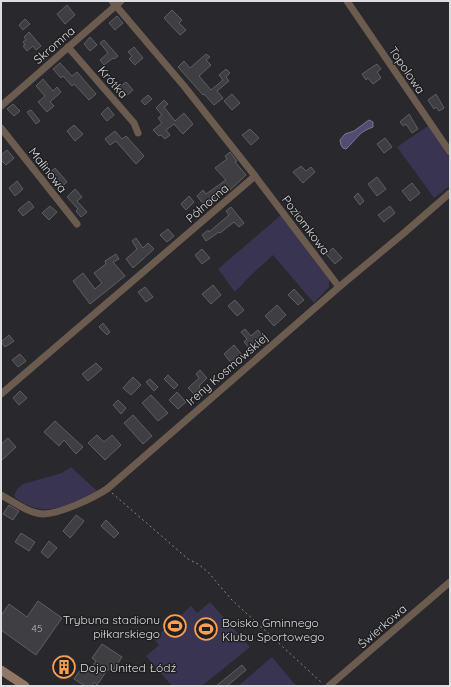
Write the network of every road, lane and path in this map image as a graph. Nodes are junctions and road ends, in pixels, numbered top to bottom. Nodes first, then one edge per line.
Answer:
1 (347, 1) edge
2 (117, 3) edge
3 (68, 47) junction
4 (1, 106) edge
5 (1, 128) edge
6 (138, 133) dead end
7 (450, 152) edge
8 (255, 176) junction
9 (450, 193) edge
10 (77, 224) dead end
11 (339, 287) junction
12 (1, 394) edge
13 (107, 489) junction
14 (1, 495) edge
15 (450, 582) edge
16 (1, 670) edge
17 (25, 686) edge
18 (325, 686) edge
19 (328, 686) edge

1 - 7 street, Topolowa
2 - 3 street, Skromna
2 - 8 street
3 - 4 street, Skromna
3 - 6 street, Krótka
5 - 10 street, Malinowa
8 - 11 street, Poziomkowa
8 - 12 street, Północna
9 - 11 street, Ireny Kosmowskiej
11 - 13 street, Ireny Kosmowskiej
13 - 14 street, Ireny Kosmowskiej
13 - 18 path
15 - 19 street, Świerkowa
16 - 17 main road

